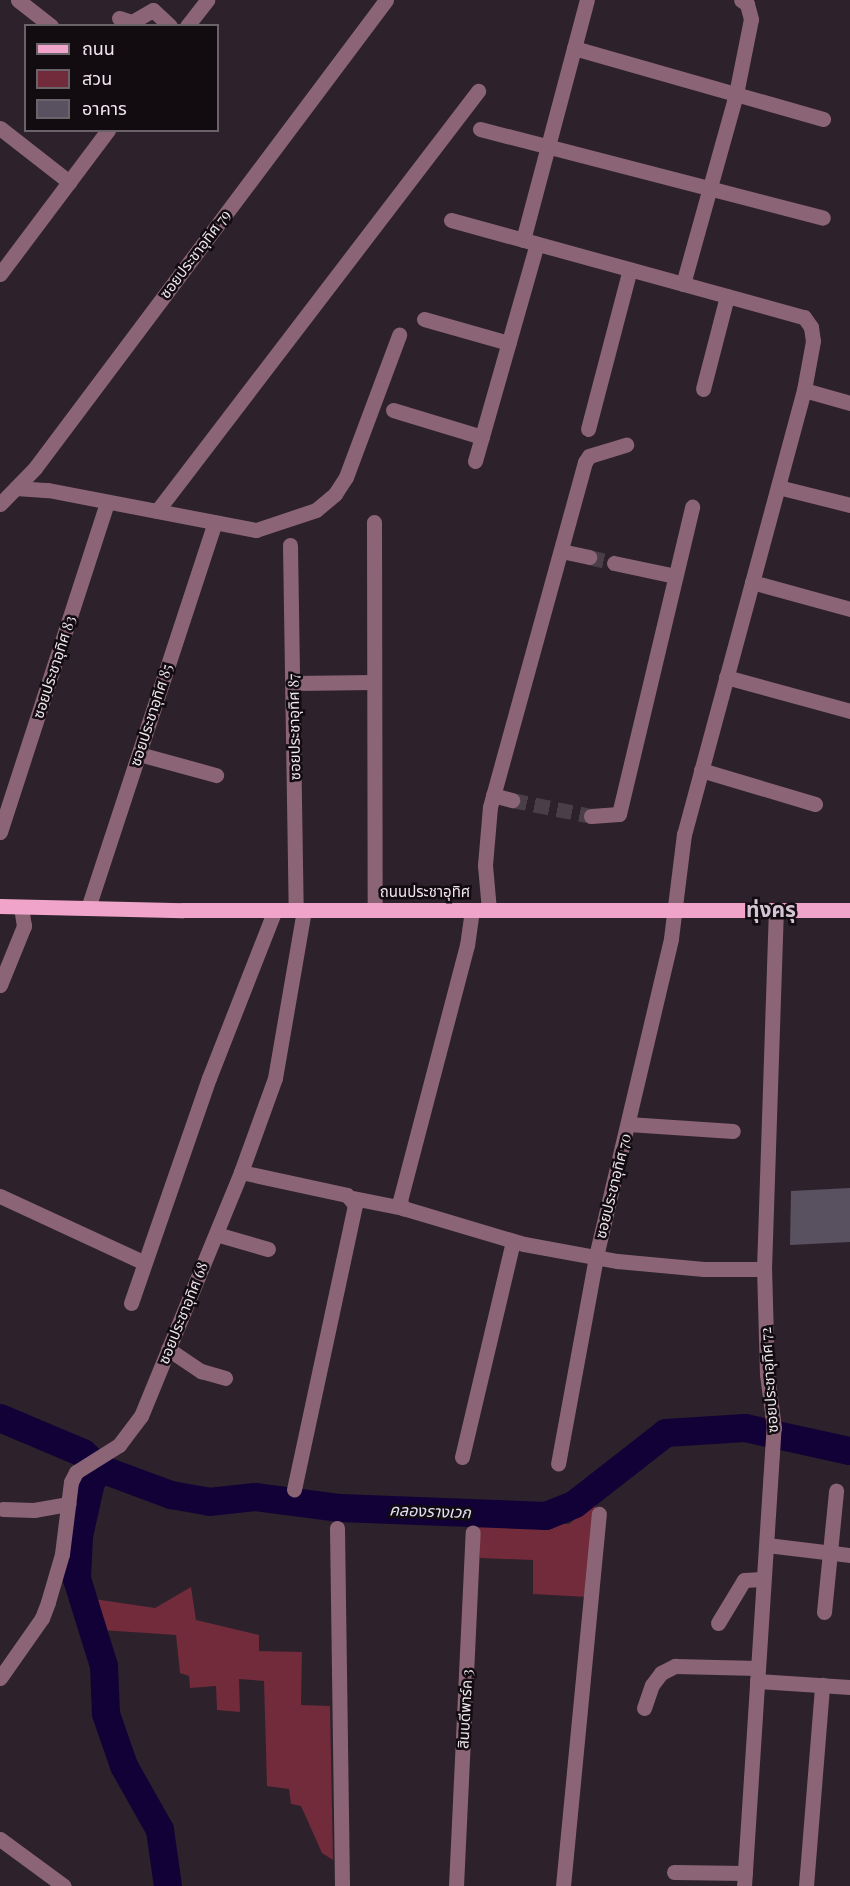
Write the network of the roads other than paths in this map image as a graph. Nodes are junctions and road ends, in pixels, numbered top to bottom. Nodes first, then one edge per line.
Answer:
1 (18, 0) edge
2 (386, 0) edge
3 (586, 0) edge
4 (741, 0) edge
5 (202, 2) edge
6 (119, 18) dead end
7 (48, 24) edge
8 (168, 24) edge
9 (188, 24) edge
10 (574, 48) junction
11 (478, 92) dead end
12 (736, 94) junction
13 (824, 119) dead end
14 (0, 128) edge
15 (480, 129) dead end
16 (106, 132) edge
17 (548, 146) junction
18 (69, 182) junction
19 (710, 189) junction
20 (823, 218) dead end
21 (451, 220) dead end
22 (530, 242) junction
23 (1, 269) edge
24 (630, 269) junction
25 (683, 284) junction
26 (727, 296) junction
27 (424, 319) dead end
28 (399, 335) dead end
29 (509, 343) junction
30 (703, 389) dead end
31 (804, 390) junction
32 (850, 403) edge
33 (393, 410) dead end
34 (588, 429) dead end
35 (482, 437) junction
36 (626, 445) dead end
37 (475, 461) dead end
38 (778, 487) junction
39 (16, 488) junction
40 (108, 501) junction
41 (0, 504) edge
42 (850, 505) edge
43 (692, 507) dead end
44 (157, 511) junction
45 (215, 522) junction
46 (374, 522) dead end
47 (290, 545) dead end
48 (561, 551) junction
49 (590, 557) tunnel mouth
50 (614, 563) tunnel mouth
51 (675, 576) junction
52 (752, 582) junction
53 (850, 609) edge
54 (726, 677) junction
55 (374, 682) junction
56 (293, 683) junction
57 (850, 711) edge
58 (138, 754) junction
59 (701, 770) junction
60 (216, 775) dead end
61 (493, 795) junction
62 (512, 800) tunnel mouth
63 (815, 804) dead end
64 (591, 816) tunnel mouth
65 (0, 832) edge
66 (0, 906) edge
67 (21, 907) junction
68 (88, 908) junction
69 (275, 910) junction
70 (300, 910) junction
71 (375, 910) junction
72 (472, 910) junction
73 (489, 910) junction
74 (674, 910) junction
75 (776, 910) junction
76 (850, 910) edge
77 (0, 985) edge
78 (628, 1124) junction
79 (733, 1131) dead end
80 (241, 1172) junction
81 (0, 1196) edge
82 (353, 1198) junction
83 (403, 1208) junction
84 (216, 1234) junction
85 (513, 1241) junction
86 (268, 1249) dead end
87 (596, 1257) junction
88 (143, 1262) junction
89 (764, 1269) junction
90 (131, 1303) dead end
91 (168, 1349) junction
92 (225, 1378) dead end
93 (462, 1457) dead end
94 (558, 1464) dead end
95 (294, 1490) dead end
96 (836, 1491) dead end
97 (68, 1504) junction
98 (3, 1509) dead end
99 (599, 1514) dead end
100 (337, 1528) dead end
101 (473, 1532) dead end
102 (767, 1545) junction
103 (830, 1553) junction
104 (850, 1555) edge
105 (763, 1579) junction
106 (824, 1612) dead end
107 (718, 1623) dead end
108 (757, 1674) junction
109 (0, 1678) edge
110 (822, 1685) junction
111 (850, 1687) edge
112 (644, 1708) dead end
113 (0, 1839) edge
114 (674, 1872) dead end
115 (744, 1879) edge
116 (64, 1886) edge
117 (342, 1886) edge
118 (456, 1886) edge
119 (563, 1886) edge
120 (806, 1886) edge

1 - 7 street
2 - 39 street, ซอยประชาอุทิศ 79
3 - 10 street
4 - 12 street
5 - 9 street
6 - 8 street
10 - 12 street
10 - 17 street
11 - 44 street
12 - 13 street
12 - 19 street
14 - 18 street
15 - 17 street
16 - 18 street
17 - 19 street
17 - 22 street
18 - 23 street
19 - 20 street
19 - 25 street
21 - 22 street
22 - 24 street
22 - 29 street
24 - 25 street
24 - 34 street
25 - 26 street
26 - 30 street
26 - 31 street, ซอยประชาอุทิศ 70
27 - 29 street
28 - 45 street
29 - 35 street
31 - 32 street
31 - 38 street, ซอยประชาอุทิศ 70
33 - 35 street
35 - 37 street
36 - 48 street
38 - 42 street
38 - 52 street, ซอยประชาอุทิศ 70
39 - 40 street
39 - 41 street, ซอยประชาอุทิศ 79
40 - 44 street
40 - 65 street, ซอยประชาอุทิศ 83
43 - 51 street
44 - 45 street
45 - 58 street, ซอยประชาอุทิศ 85
46 - 55 street
47 - 56 street, ซอยประชาอุทิศ 87
48 - 49 street
48 - 61 street
50 - 51 street
51 - 64 street
52 - 53 street
52 - 54 street, ซอยประชาอุทิศ 70
54 - 57 street
54 - 59 street, ซอยประชาอุทิศ 70
55 - 56 street
55 - 71 street
56 - 70 street, ซอยประชาอุทิศ 87
58 - 60 street
58 - 68 street, ซอยประชาอุทิศ 85
59 - 63 street
59 - 74 street, ซอยประชาอุทิศ 70
61 - 62 street
61 - 73 street
66 - 67 main road, ถนนประชาอุทิศ
67 - 68 main road, ถนนประชาอุทิศ
67 - 77 street
68 - 69 main road, ถนนประชาอุทิศ
69 - 70 main road, ถนนประชาอุทิศ
69 - 88 street
70 - 71 main road, ถนนประชาอุทิศ
70 - 80 street, ซอยประชาอุทิศ 68
71 - 72 main road, ถนนประชาอุทิศ
72 - 73 main road, ถนนประชาอุทิศ
72 - 83 street
73 - 74 main road, ถนนประชาอุทิศ
74 - 75 main road, ถนนประชาอุทิศ
74 - 78 street, ซอยประชาอุทิศ 70
75 - 76 main road, ถนนประชาอุทิศ
75 - 89 street, ซอยประชาอุทิศ 72
78 - 79 street
78 - 87 street, ซอยประชาอุทิศ 70
80 - 82 street
80 - 84 street, ซอยประชาอุทิศ 68
81 - 88 street
82 - 83 street
82 - 95 street
83 - 85 street
84 - 86 street
84 - 91 street, ซอยประชาอุทิศ 68
85 - 87 street
85 - 93 street
87 - 89 street
87 - 94 street, ซอยประชาอุทิศ 70
88 - 90 street
89 - 102 street, ซอยประชาอุทิศ 72
91 - 92 street
91 - 97 street, ซอยประชาอุทิศ 68
96 - 103 street
97 - 98 street
97 - 109 street, ซอยประชาอุทิศ 68
99 - 119 street
100 - 117 street
101 - 118 street, สินบดีพาร์ค 3
102 - 103 street
102 - 105 street, ซอยประชาอุทิศ 72
103 - 104 street
103 - 106 street
105 - 107 street
105 - 108 street, ซอยประชาอุทิศ 72
108 - 110 street
108 - 112 street
108 - 115 street, ซอยประชาอุทิศ 72
110 - 111 street
110 - 120 street
113 - 116 street
114 - 115 street

